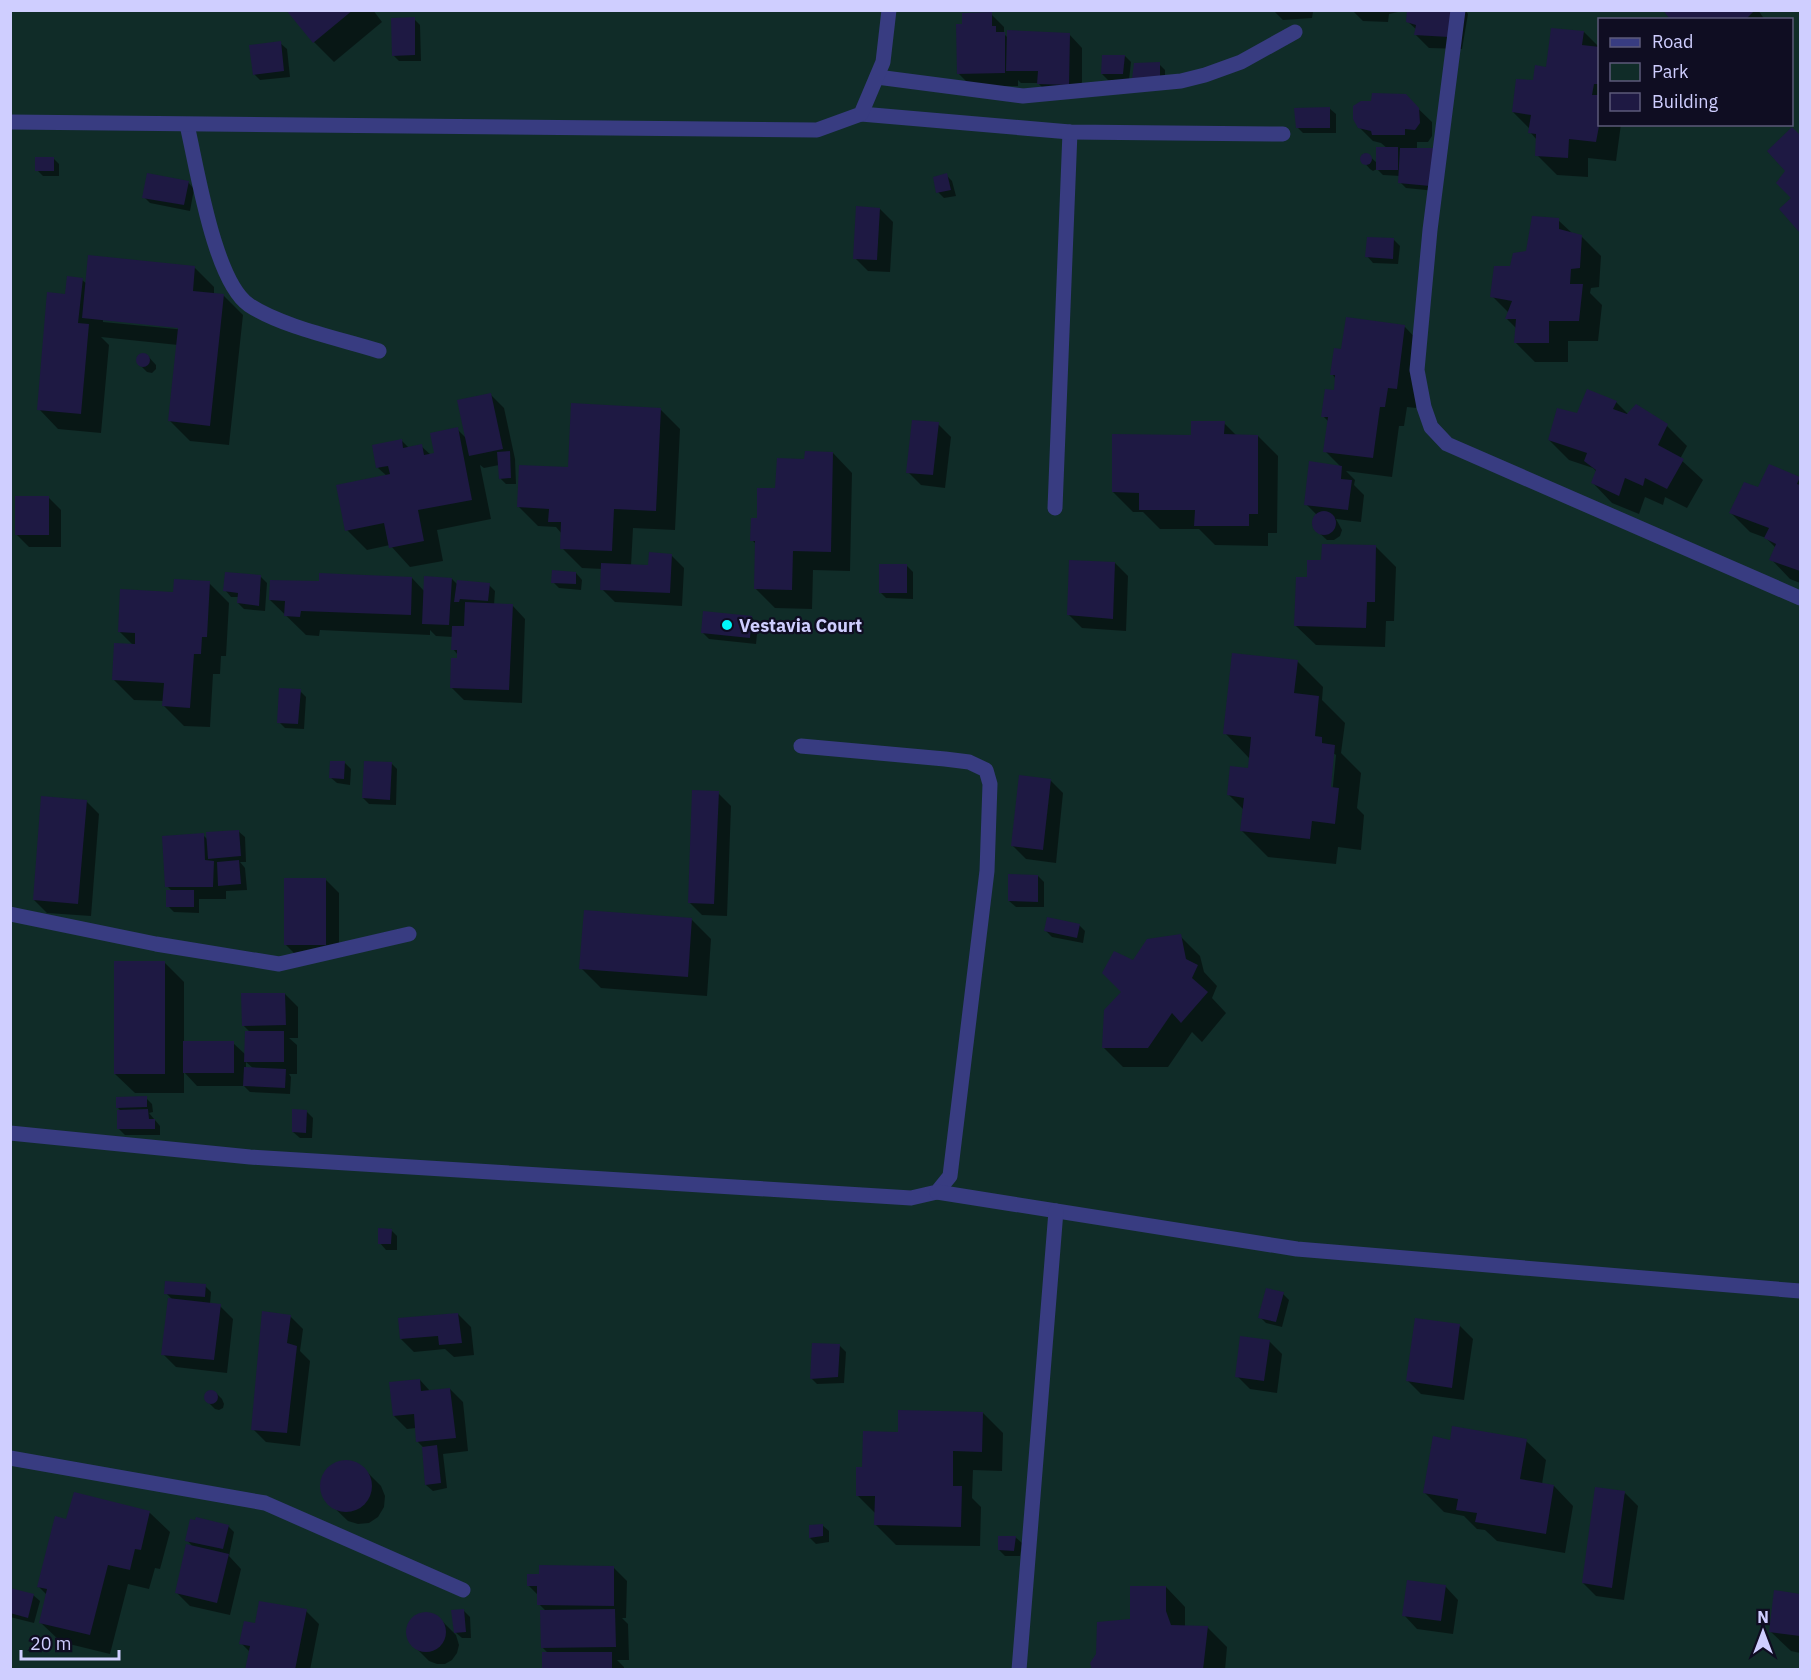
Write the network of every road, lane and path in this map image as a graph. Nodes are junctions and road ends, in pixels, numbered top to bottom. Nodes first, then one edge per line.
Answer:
1 (889, 10) edge
2 (1458, 10) edge
3 (1295, 32) dead end
4 (877, 77) junction
5 (861, 114) junction
6 (10, 122) edge
7 (187, 125) junction
8 (1070, 132) junction
9 (1283, 134) dead end
10 (379, 351) dead end
11 (1055, 508) dead end
12 (1800, 598) edge
13 (801, 746) dead end
14 (10, 914) edge
15 (409, 934) dead end
16 (10, 1133) edge
17 (937, 1192) junction
18 (1056, 1211) junction
19 (1800, 1291) edge
20 (10, 1458) edge
21 (463, 1590) dead end
22 (1018, 1670) edge

1 - 4 street
2 - 12 street
3 - 4 street
4 - 5 street
5 - 7 street
5 - 8 street
6 - 7 street
7 - 10 street
8 - 9 street
8 - 11 street
13 - 17 street
14 - 15 street
16 - 17 street
17 - 18 street
18 - 19 street
18 - 22 street
20 - 21 street

